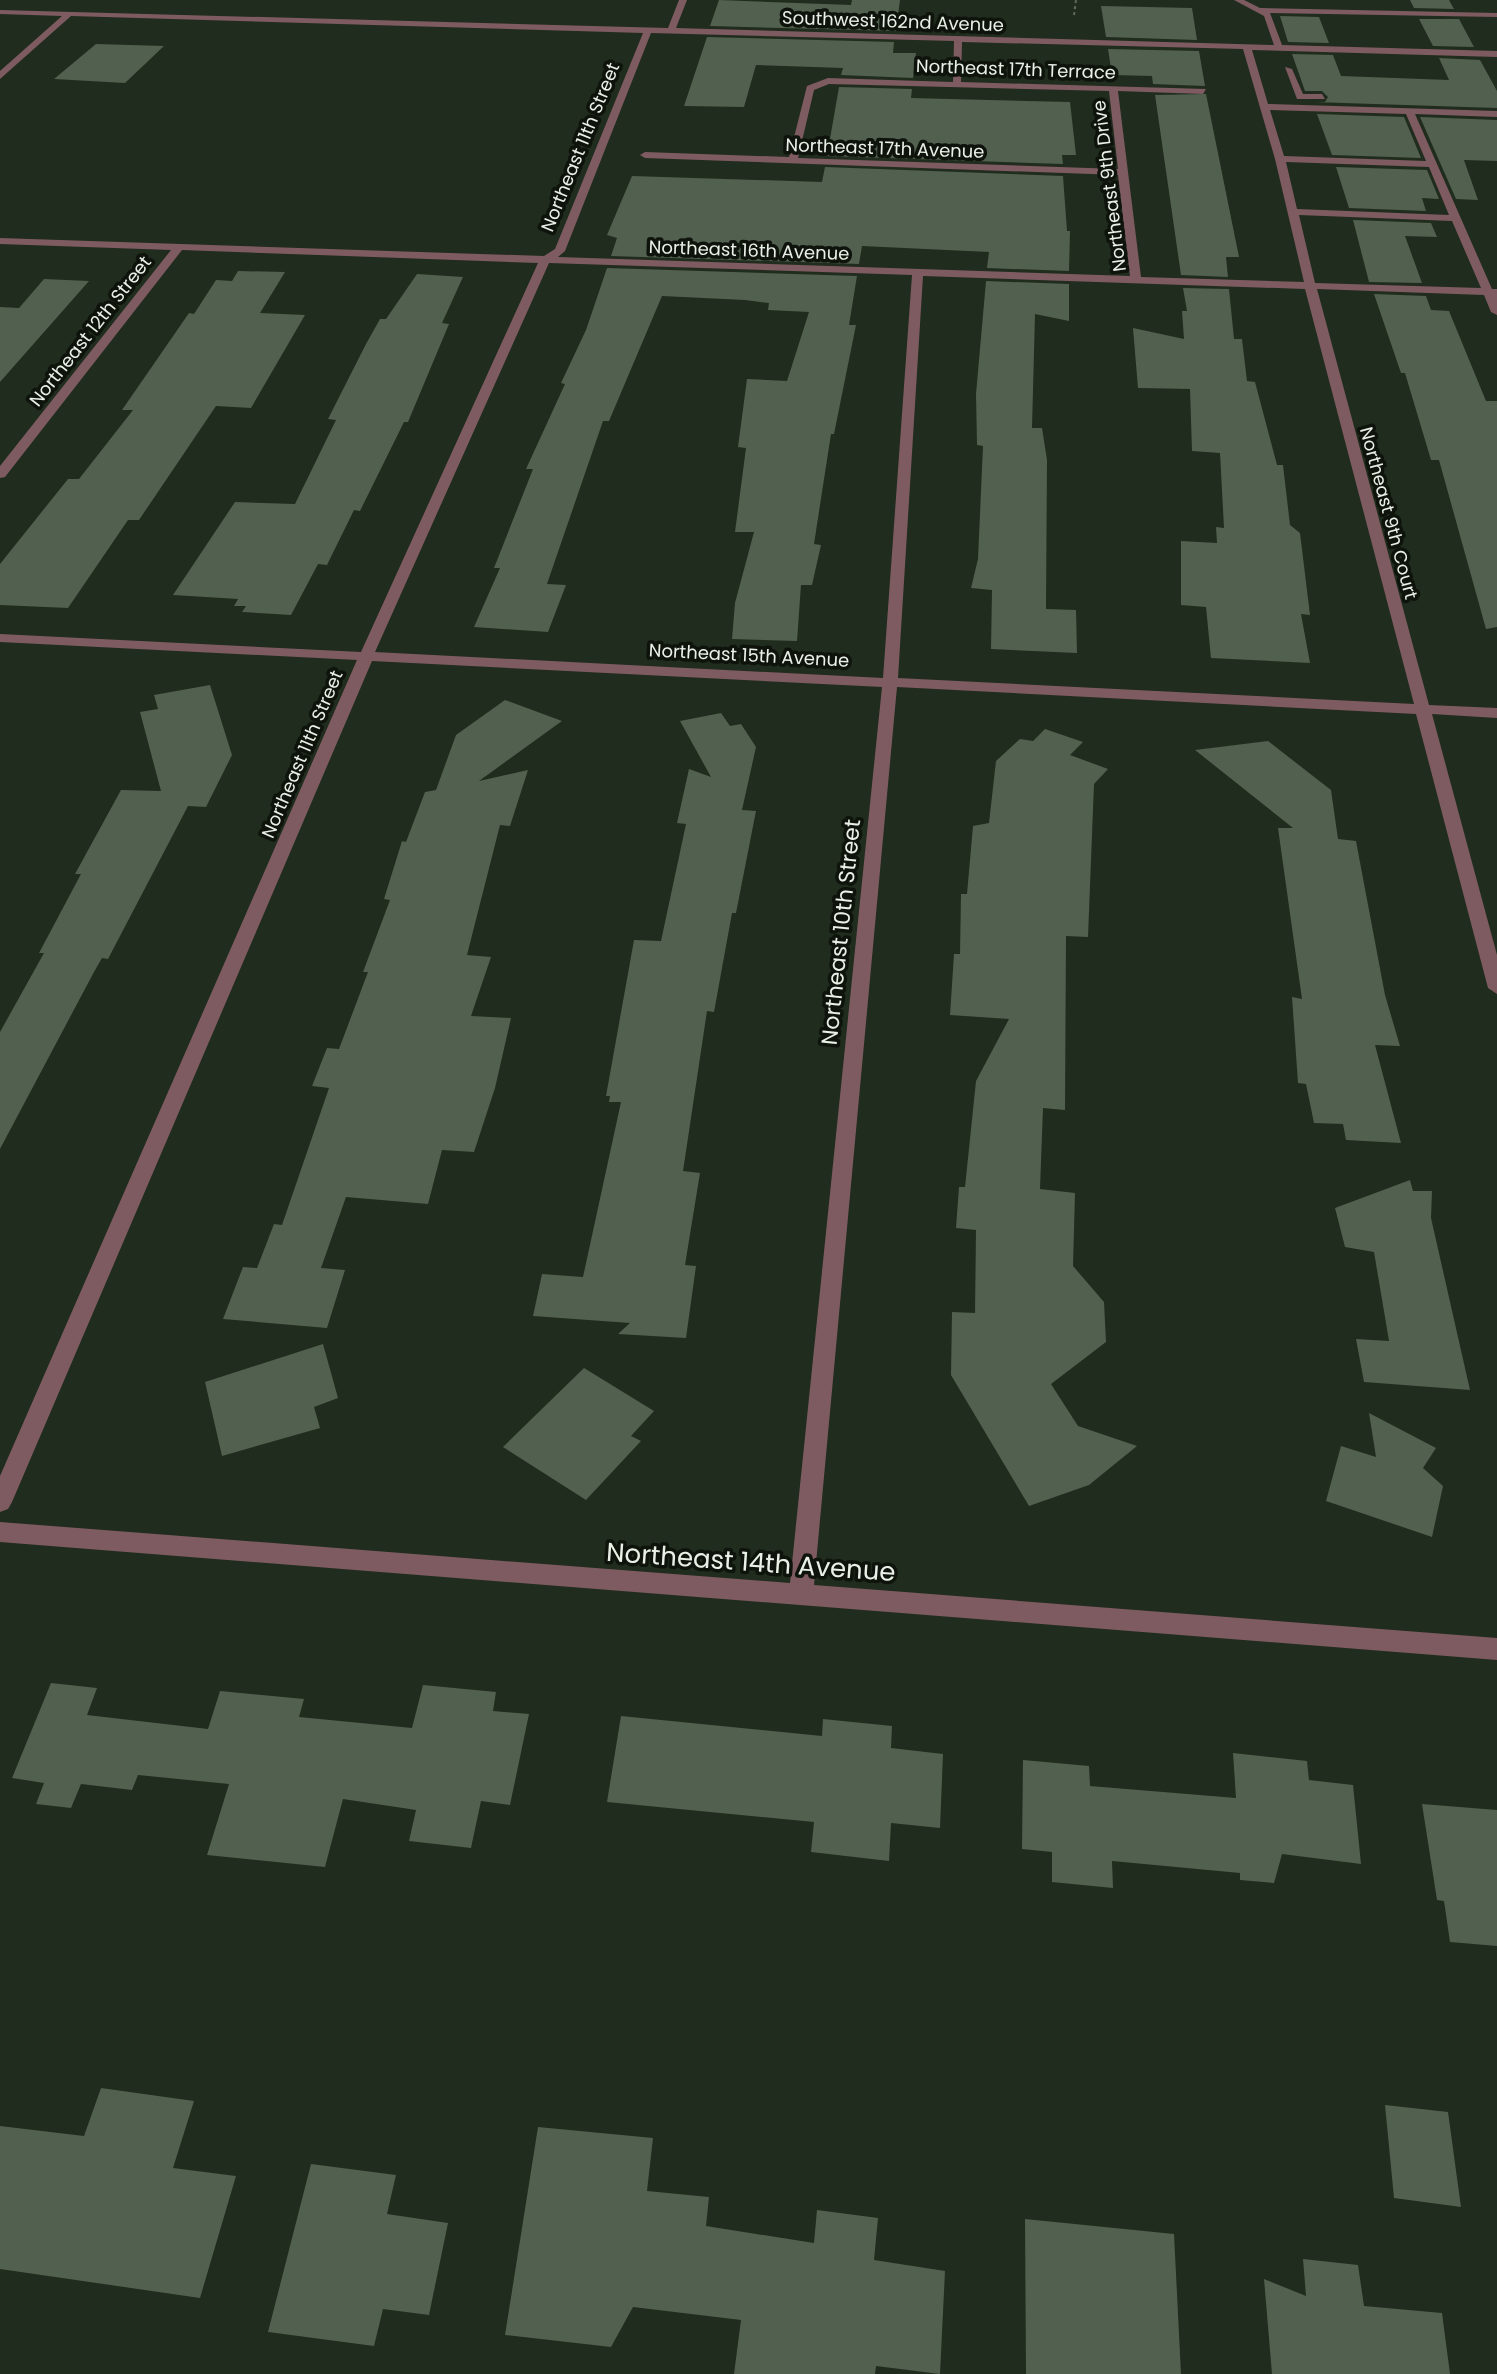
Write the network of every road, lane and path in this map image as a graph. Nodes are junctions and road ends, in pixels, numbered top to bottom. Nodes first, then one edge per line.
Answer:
1 (97, 0) edge
2 (683, 0) edge
3 (1238, 0) edge
4 (1255, 10) junction
5 (0, 12) edge
6 (69, 14) junction
7 (81, 15) junction
8 (1497, 15) edge
9 (648, 30) junction
10 (671, 30) junction
11 (958, 39) junction
12 (1247, 47) junction
13 (1279, 48) junction
14 (1497, 54) edge
15 (1288, 69) dead end
16 (0, 76) edge
17 (957, 83) junction
18 (1113, 88) junction
19 (1203, 91) dead end
20 (1391, 99) dead end
21 (1265, 107) junction
22 (1409, 111) junction
23 (1497, 114) edge
24 (645, 155) dead end
25 (1280, 159) junction
26 (793, 160) junction
27 (1431, 164) junction
28 (1123, 172) junction
29 (1293, 212) junction
30 (1455, 218) junction
31 (0, 241) edge
32 (179, 247) junction
33 (545, 260) junction
34 (918, 273) junction
35 (1136, 280) junction
36 (1310, 285) junction
37 (1493, 292) edge
38 (1497, 312) edge
39 (0, 474) edge
40 (0, 638) edge
41 (366, 657) junction
42 (890, 682) junction
43 (1422, 709) junction
44 (1497, 713) edge
45 (1497, 988) edge
46 (0, 1502) edge
47 (0, 1532) edge
48 (801, 1594) junction
49 (1497, 1649) edge

1 - 7 street
2 - 10 street
3 - 4 street
4 - 8 street
4 - 13 street
5 - 6 street, Southwest 162nd Avenue
6 - 7 street, Southwest 162nd Avenue
6 - 16 street
7 - 9 street, Southwest 162nd Avenue
9 - 10 street, Southwest 162nd Avenue
9 - 33 street, Northeast 11th Street
10 - 11 street, Southwest 162nd Avenue
11 - 12 street, Southwest 162nd Avenue
11 - 17 street
12 - 13 street, Southwest 162nd Avenue
12 - 21 street, Northeast 9th Court
13 - 14 street, Southwest 162nd Avenue
15 - 20 street
17 - 18 street, Northeast 17th Terrace
17 - 26 street, Northeast 17th Terrace
18 - 19 street, Northeast 17th Terrace
18 - 28 street, Northeast 9th Drive
21 - 22 street
21 - 25 street, Northeast 9th Court
22 - 23 street
22 - 27 street
24 - 26 street, Northeast 17th Avenue
25 - 27 street
25 - 29 street, Northeast 9th Court
26 - 28 street, Northeast 17th Avenue
27 - 30 street
28 - 35 street, Northeast 9th Drive
29 - 30 street
29 - 36 street, Northeast 9th Court
30 - 37 street
31 - 32 street, Northeast 16th Avenue
32 - 33 street, Northeast 16th Avenue
32 - 39 street, Northeast 12th Street
33 - 34 street, Northeast 16th Avenue
33 - 41 street, Northeast 11th Street
34 - 35 street, Northeast 16th Avenue
34 - 42 street, Northeast 10th Street
35 - 36 street, Northeast 16th Avenue
36 - 37 street, Northeast 16th Avenue
36 - 43 street, Northeast 9th Court
37 - 38 street
40 - 41 street, Northeast 15th Avenue
41 - 42 street, Northeast 15th Avenue
41 - 46 street, Northeast 11th Street
42 - 43 street, Northeast 15th Avenue
42 - 48 street, Northeast 10th Street
43 - 44 street, Northeast 15th Avenue
43 - 45 street, Northeast 9th Court
47 - 48 street, Northeast 14th Avenue
48 - 49 street, Northeast 14th Avenue

